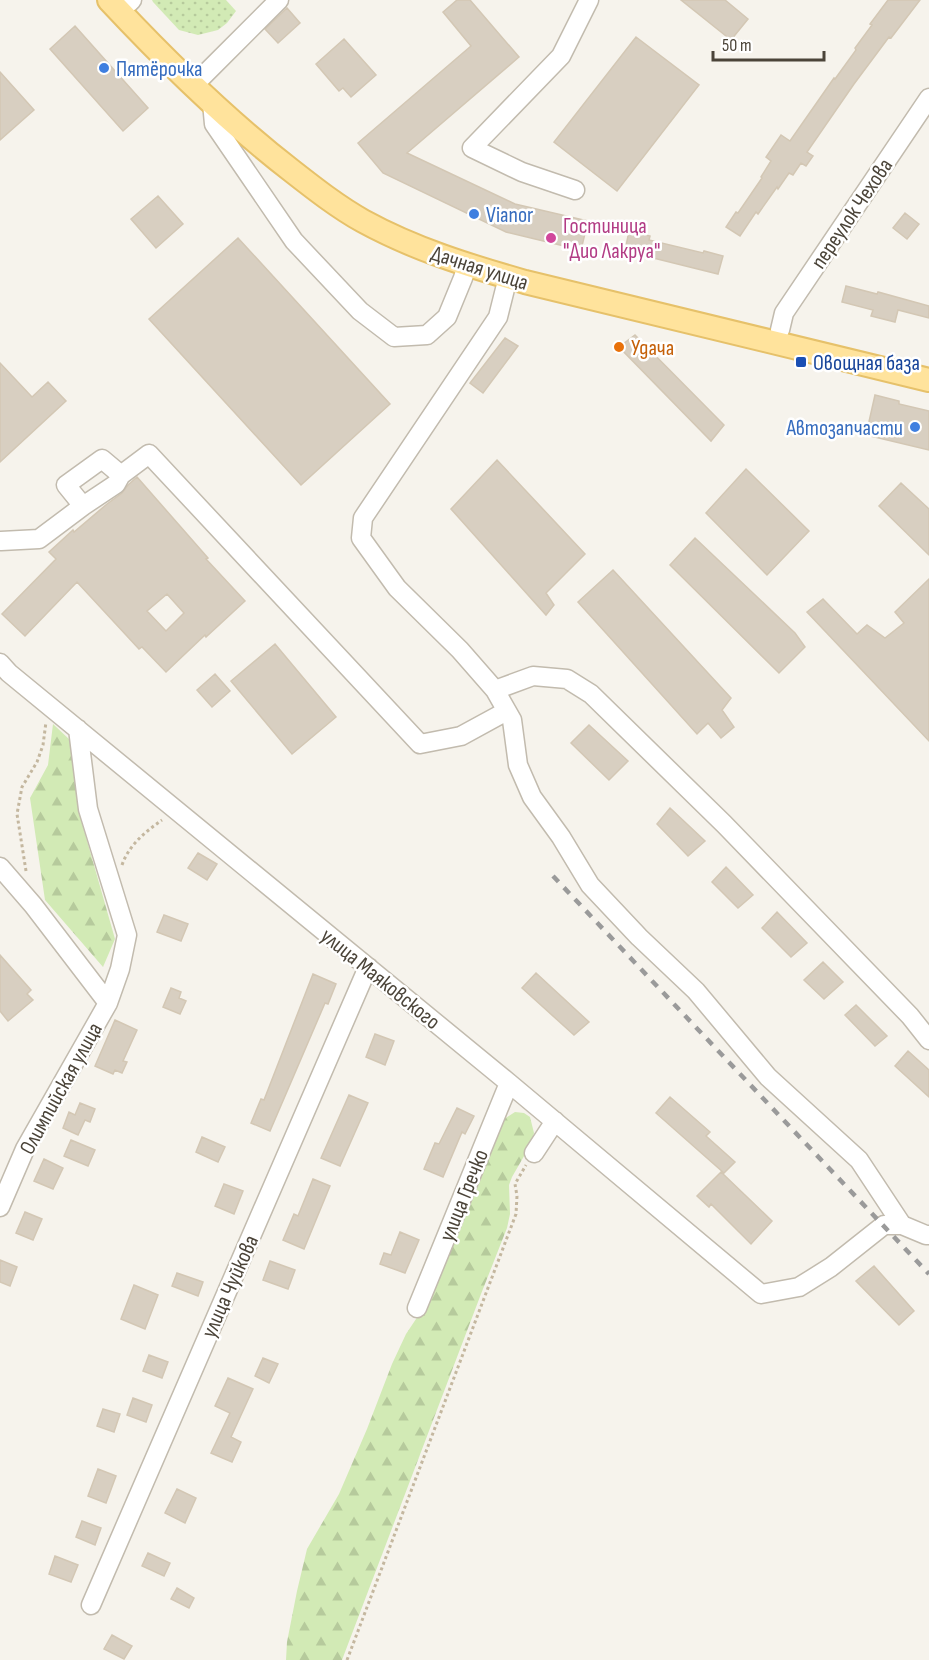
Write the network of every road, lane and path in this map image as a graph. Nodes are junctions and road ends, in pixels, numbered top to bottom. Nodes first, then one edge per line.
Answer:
1 (279, 0) edge
2 (589, 0) edge
3 (123, 3) edge
4 (198, 82) junction
5 (929, 98) edge
6 (212, 103) junction
7 (575, 190) dead end
8 (467, 265) junction
9 (510, 271) junction
10 (778, 336) junction
11 (929, 367) edge
12 (929, 380) edge
13 (121, 475) junction
14 (82, 506) junction
15 (1, 541) edge
16 (0, 663) edge
17 (495, 690) junction
18 (48, 705) junction
19 (507, 711) junction
20 (78, 729) junction
21 (175, 809) junction
22 (0, 867) edge
23 (27, 873) dead end
24 (114, 889) junction
25 (368, 967) junction
26 (108, 1003) junction
27 (929, 1040) edge
28 (510, 1083) junction
29 (555, 1121) junction
30 (534, 1153) joint
31 (0, 1207) edge
32 (902, 1225) junction
33 (929, 1235) edge
34 (417, 1308) dead end
35 (91, 1605) dead end
36 (347, 1660) edge

1 - 4 street
2 - 7 street
3 - 4 main road, Дачная улица
4 - 6 main road, Дачная улица
4 - 9 main road, Дачная улица
5 - 10 street, переулок Чехова
6 - 8 main road, Дачная улица
6 - 8 street
8 - 9 main road, Дачная улица
9 - 10 main road, Дачная улица
9 - 17 street
10 - 11 main road, Дачная улица
10 - 12 main road, Дачная улица
13 - 14 street
13 - 14 street
13 - 19 street
14 - 15 street
16 - 18 street, улица Маяковского
17 - 19 street
17 - 27 street
18 - 20 street, улица Маяковского
18 - 23 path
19 - 32 street
20 - 21 street, улица Маяковского
20 - 24 street, Олимпийская улица
21 - 24 path
21 - 25 street, улица Маяковского
22 - 26 street, Олимпийская улица
24 - 26 street, Олимпийская улица
25 - 28 street, улица Маяковского
25 - 35 street, улица Чуйкова
26 - 31 street, Олимпийская улица
28 - 29 street, улица Маяковского
28 - 34 street, улица Гречко
29 - 30 street
29 - 32 street, улица Маяковского
30 - 36 path
32 - 33 street

